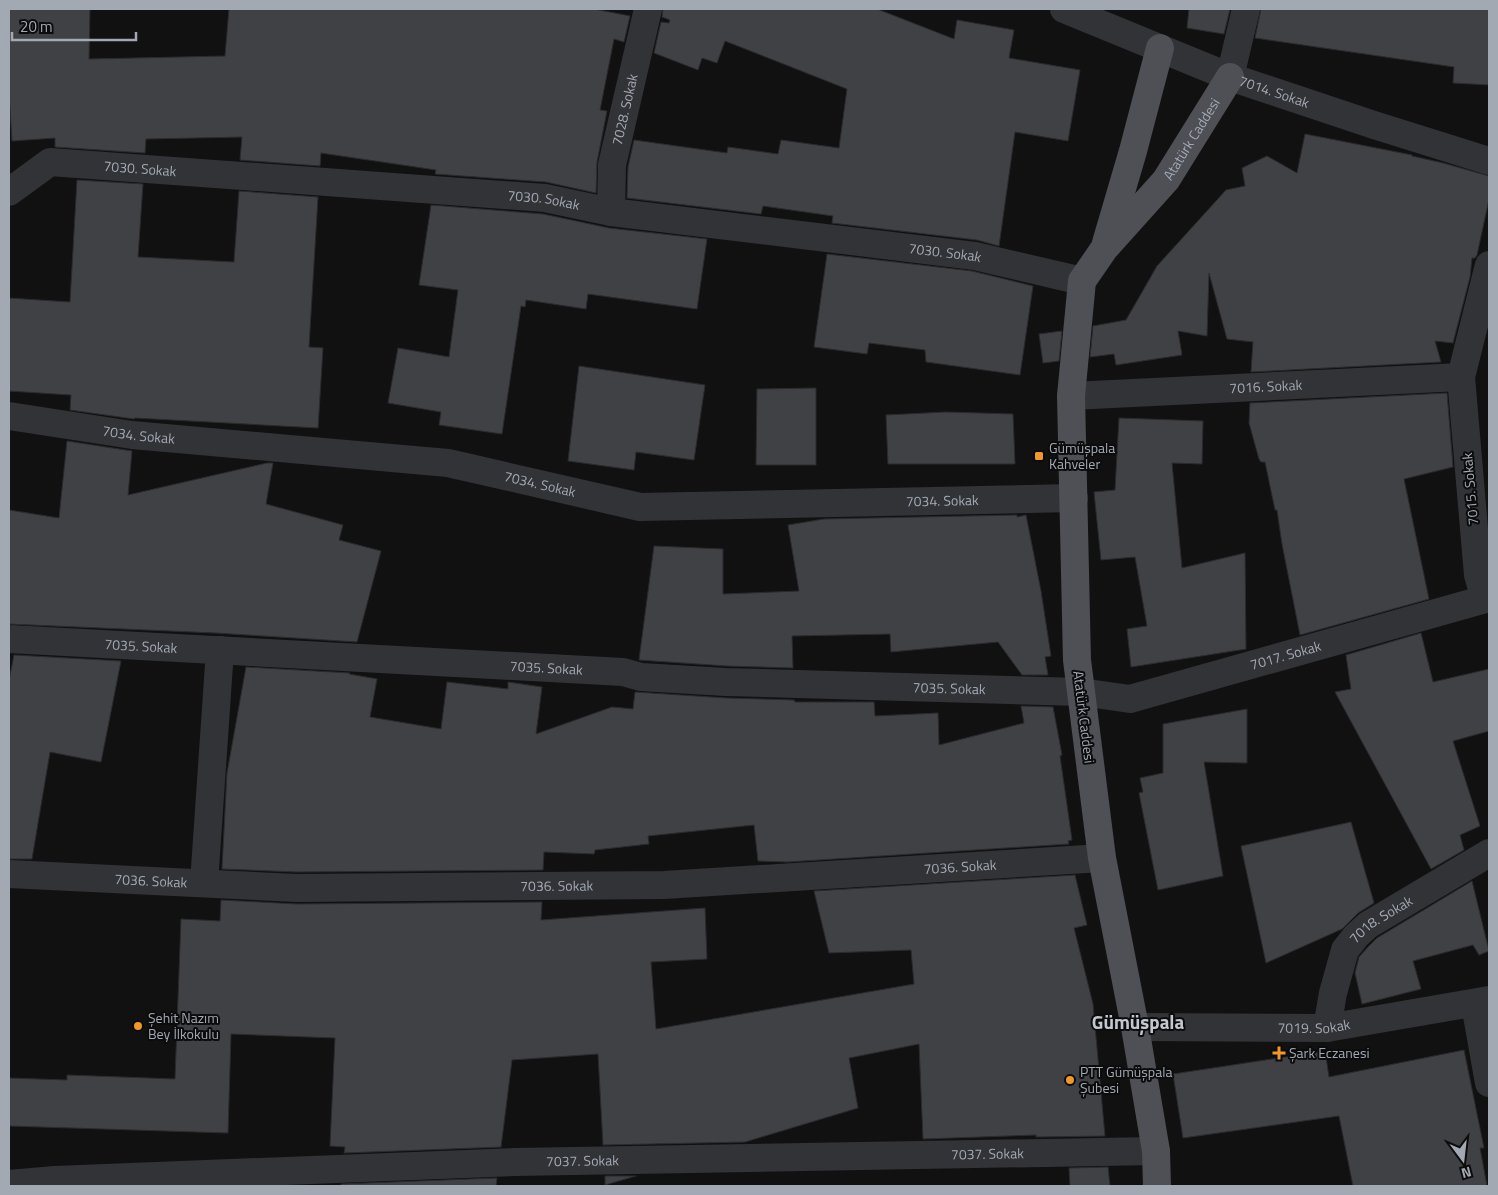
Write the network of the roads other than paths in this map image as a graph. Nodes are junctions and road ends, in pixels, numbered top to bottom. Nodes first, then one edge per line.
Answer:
1 (648, 9) edge
2 (1064, 9) edge
3 (1246, 9) edge
4 (1160, 48) junction
5 (1230, 77) junction
6 (1489, 160) edge
7 (9, 192) edge
8 (611, 212) junction
9 (1104, 250) junction
10 (1489, 265) edge
11 (1082, 281) junction
12 (1461, 377) junction
13 (1071, 396) junction
14 (9, 416) edge
15 (1074, 498) junction
16 (1487, 599) edge
17 (9, 639) edge
18 (220, 650) junction
19 (1081, 692) junction
20 (1489, 853) edge
21 (1102, 858) junction
22 (9, 874) edge
23 (204, 883) junction
24 (1482, 1002) edge
25 (1135, 1027) junction
26 (1327, 1028) junction
27 (1489, 1083) edge
28 (1156, 1151) junction
29 (513, 1174) edge
30 (55, 1183) edge
31 (9, 1184) edge
32 (1157, 1186) edge

1 - 8 street, 7028. Sokak
2 - 4 street, 7014. Sokak
3 - 5 street, Atatürk Caddesi
4 - 5 street, 7014. Sokak
4 - 9 main road, Atatürk Caddesi
5 - 6 street, 7014. Sokak
5 - 9 main road, Atatürk Caddesi
7 - 8 street, 7030. Sokak
8 - 11 street, 7030. Sokak
9 - 11 main road, Atatürk Caddesi
10 - 12 street, 7015. Sokak
11 - 13 main road, Atatürk Caddesi
12 - 13 street, 7016. Sokak
12 - 16 street, 7015. Sokak
13 - 15 main road, Atatürk Caddesi
14 - 15 street, 7034. Sokak
15 - 19 main road, Atatürk Caddesi
16 - 19 street, 7017. Sokak
17 - 18 street, 7035. Sokak
18 - 19 street, 7035. Sokak
18 - 23 street
19 - 21 main road, Atatürk Caddesi
20 - 26 street, 7018. Sokak
21 - 23 street, 7036. Sokak
21 - 25 main road, Atatürk Caddesi
22 - 23 street, 7036. Sokak
24 - 26 street, 7019. Sokak
24 - 27 street
25 - 26 street, 7019. Sokak
25 - 28 main road, Atatürk Caddesi
28 - 29 street, 7037. Sokak
28 - 32 main road, Atatürk Caddesi
29 - 30 street, 7037. Sokak
30 - 31 street, 7037. Sokak

